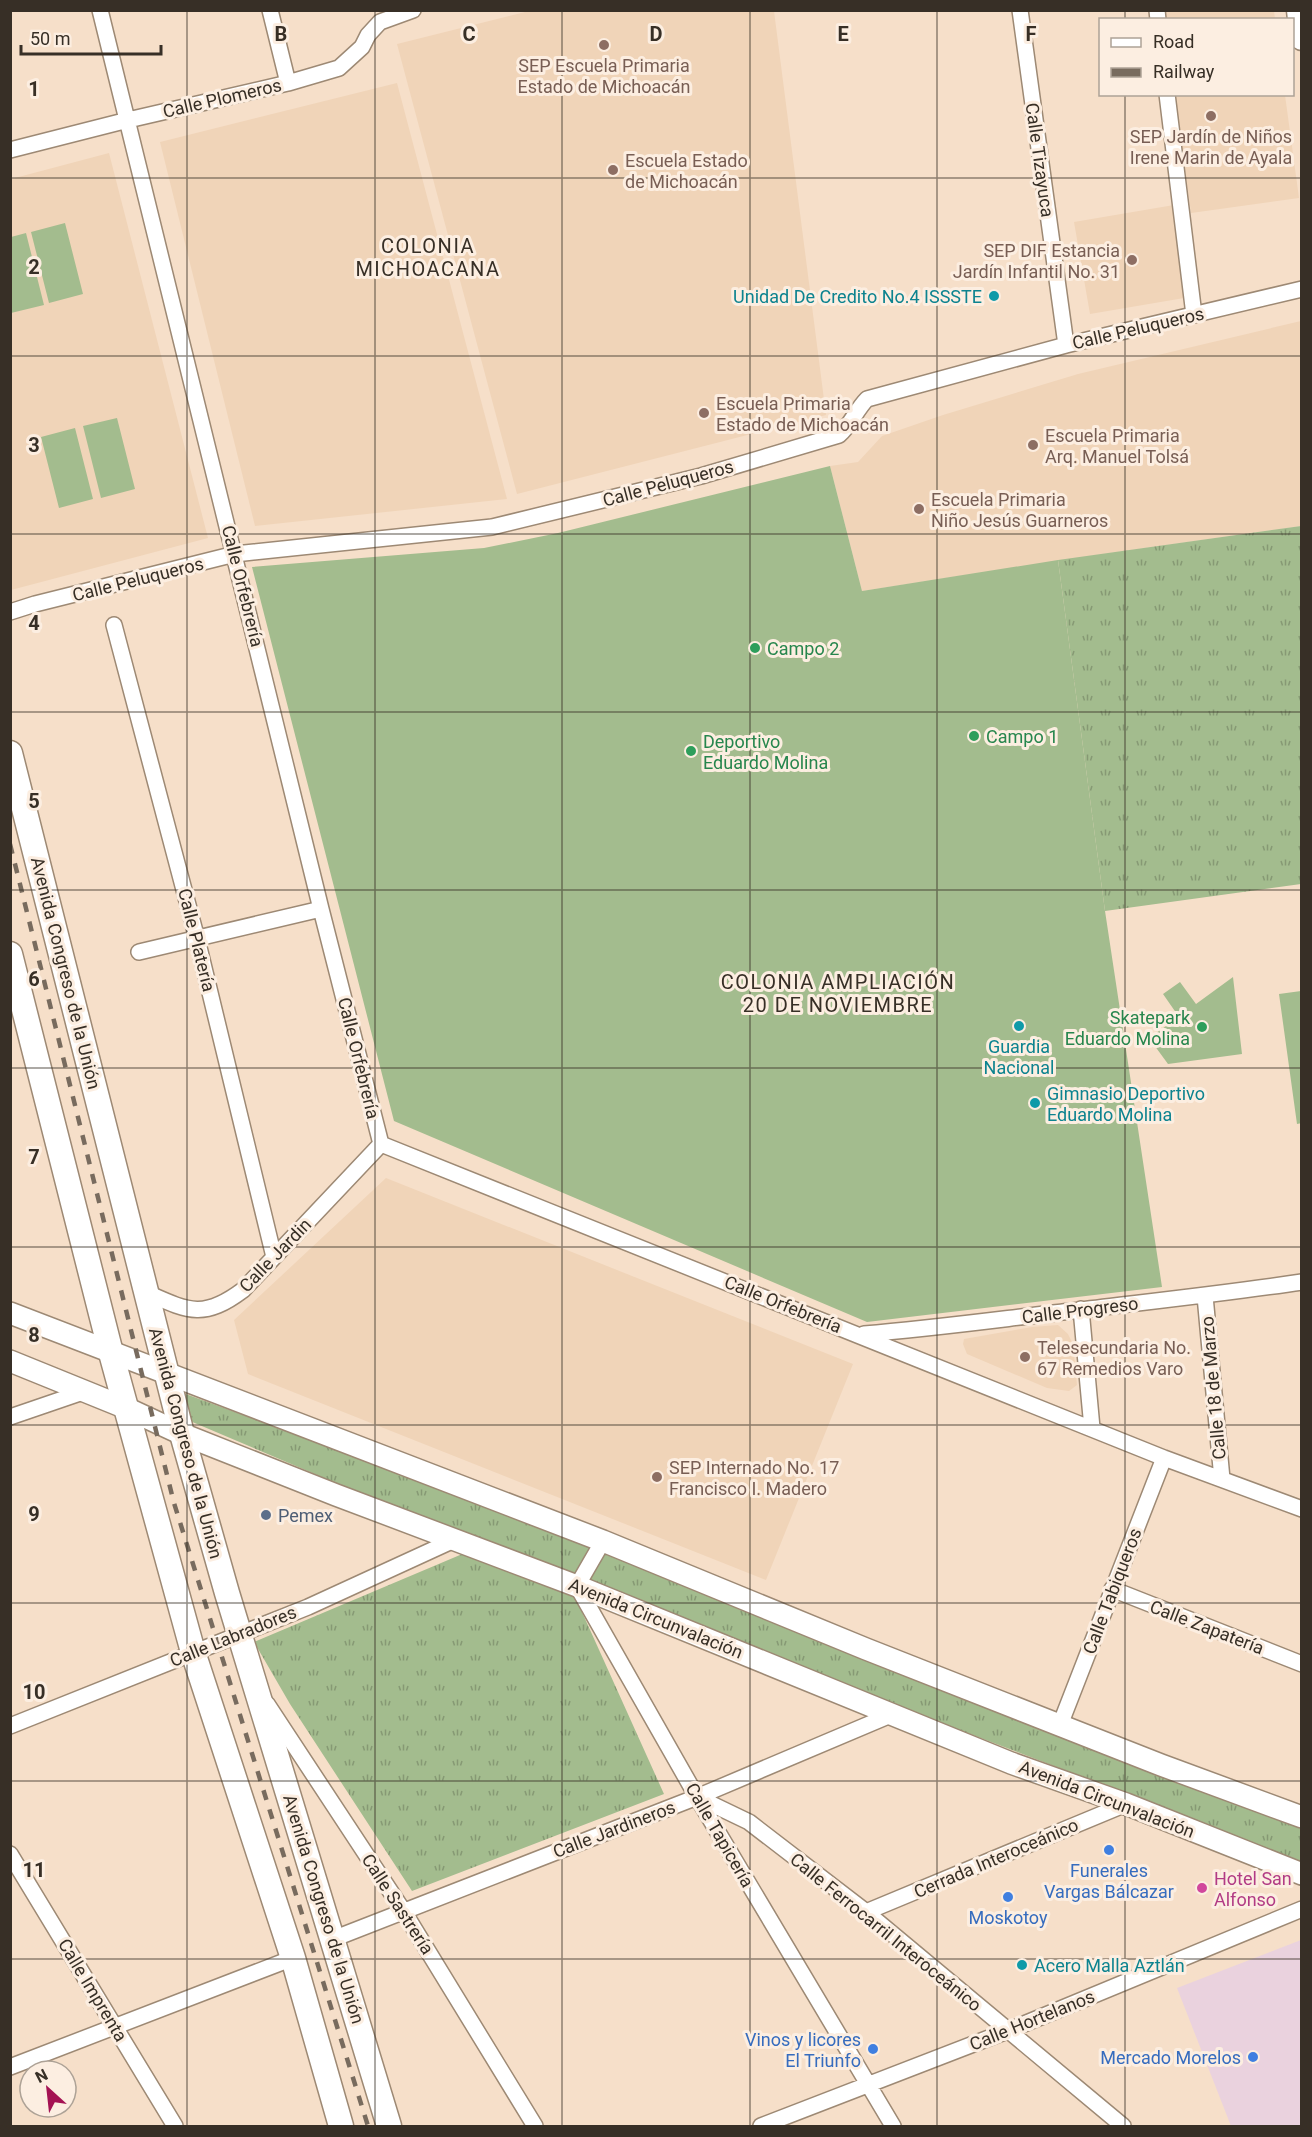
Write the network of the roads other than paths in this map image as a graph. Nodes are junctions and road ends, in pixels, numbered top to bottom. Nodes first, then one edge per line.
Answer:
1 (100, 10) edge
2 (270, 10) edge
3 (413, 10) edge
4 (1020, 10) edge
5 (1299, 10) edge
6 (1302, 38) edge
7 (288, 83) junction
8 (1167, 96) edge
9 (128, 120) junction
10 (10, 150) edge
11 (1302, 289) edge
12 (1194, 315) junction
13 (1066, 345) junction
14 (235, 554) junction
15 (10, 612) edge
16 (114, 625) dead end
17 (10, 753) edge
18 (321, 909) junction
19 (197, 939) junction
20 (139, 952) dead end
21 (10, 954) edge
22 (381, 1144) junction
23 (274, 1257) junction
24 (1302, 1282) edge
25 (146, 1292) junction
26 (1205, 1296) junction
27 (1081, 1310) junction
28 (10, 1313) edge
29 (859, 1334) junction
30 (111, 1353) junction
31 (10, 1361) edge
32 (164, 1371) junction
33 (86, 1391) junction
34 (126, 1408) junction
35 (10, 1417) edge
36 (1092, 1428) junction
37 (182, 1434) junction
38 (1164, 1458) junction
39 (1222, 1479) junction
40 (1302, 1509) edge
41 (454, 1540) junction
42 (603, 1541) junction
43 (577, 1586) junction
44 (1112, 1589) junction
45 (240, 1634) junction
46 (193, 1652) junction
47 (1302, 1664) edge
48 (254, 1684) junction
49 (893, 1714) junction
50 (1060, 1725) junction
51 (10, 1726) edge
52 (697, 1797) junction
53 (1126, 1804) junction
54 (1302, 1817) edge
55 (10, 1854) edge
56 (1302, 1874) edge
57 (1302, 1909) edge
58 (404, 1912) junction
59 (866, 1912) junction
60 (333, 1939) junction
61 (293, 1958) junction
62 (115, 2026) junction
63 (1007, 2031) junction
64 (10, 2067) edge
65 (868, 2085) junction
66 (175, 2127) edge
67 (341, 2127) edge
68 (389, 2127) edge
69 (536, 2127) edge
70 (761, 2127) edge
71 (893, 2127) edge
72 (1123, 2127) edge

1 - 9 street, Calle Orfebrería
2 - 7 street
3 - 7 street, Calle Plomeros
4 - 13 street, Calle Tizayuca
5 - 6 main road
7 - 9 street, Calle Plomeros
8 - 12 street
9 - 10 street, Calle Plomeros
9 - 14 street, Calle Orfebrería
11 - 12 street, Calle Peluqueros
12 - 13 street, Calle Peluqueros
13 - 14 street, Calle Peluqueros
14 - 15 street, Calle Peluqueros
14 - 18 street, Calle Orfebrería
16 - 19 street, Calle Platería
17 - 25 main road, Avenida Congreso de la Unión
18 - 19 street
18 - 22 street, Calle Orfebrería
19 - 20 street
19 - 23 street, Calle Platería
21 - 30 main road
22 - 23 street, Calle Jardin
22 - 29 street, Calle Orfebrería
23 - 25 street, Calle Jardin
24 - 26 street, Calle Progreso
25 - 32 main road, Avenida Congreso de la Unión
26 - 27 street, Calle Progreso
26 - 39 street, Calle 18 de Marzo
27 - 29 street, Calle Progreso
27 - 36 street
28 - 30 main road
29 - 36 street, Calle Orfebrería
30 - 32 main road
30 - 34 main road
31 - 33 main road, Avenida Circunvalación
32 - 37 main road, Avenida Congreso de la Unión
32 - 42 main road
33 - 34 main road, Avenida Circunvalación
33 - 35 street
34 - 37 main road, Avenida Circunvalación
34 - 46 main road
36 - 38 street, Calle Orfebrería
37 - 41 main road, Avenida Circunvalación
37 - 45 main road, Avenida Congreso de la Unión
38 - 39 street, Calle Orfebrería
38 - 44 street, Calle Tabiqueros
39 - 40 street, Calle Orfebrería
41 - 43 main road, Avenida Circunvalación
41 - 45 street, Calle Labradores
42 - 43 street
42 - 50 main road
43 - 49 main road, Avenida Circunvalación
43 - 52 street, Calle Tapicería
44 - 47 street, Calle Zapatería
44 - 50 street, Calle Tabiqueros
45 - 46 street, Calle Labradores
45 - 48 main road, Avenida Congreso de la Unión
46 - 51 street, Calle Labradores
46 - 61 main road
48 - 58 street, Calle Sastrería
48 - 60 main road, Avenida Congreso de la Unión
49 - 52 street, Calle Jardineros
49 - 53 main road, Avenida Circunvalación
50 - 54 main road
52 - 58 street, Calle Jardineros
52 - 59 street, Calle Ferrocarril Interoceánico
52 - 65 street, Calle Tapicería
53 - 56 main road, Avenida Circunvalación
53 - 59 street, Cerrada Interoceánico
55 - 62 street, Calle Imprenta
57 - 63 street, Calle Hortelanos
58 - 60 street, Calle Jardineros
58 - 69 street, Calle Sastrería
59 - 63 street, Calle Ferrocarril Interoceánico
60 - 68 main road, Avenida Congreso de la Unión
61 - 62 street
61 - 67 main road
62 - 64 street
62 - 66 street, Calle Imprenta
63 - 65 street, Calle Hortelanos
63 - 72 street, Calle Ferrocarril Interoceánico
65 - 70 street, Calle Hortelanos
65 - 71 street, Calle Tapicería

